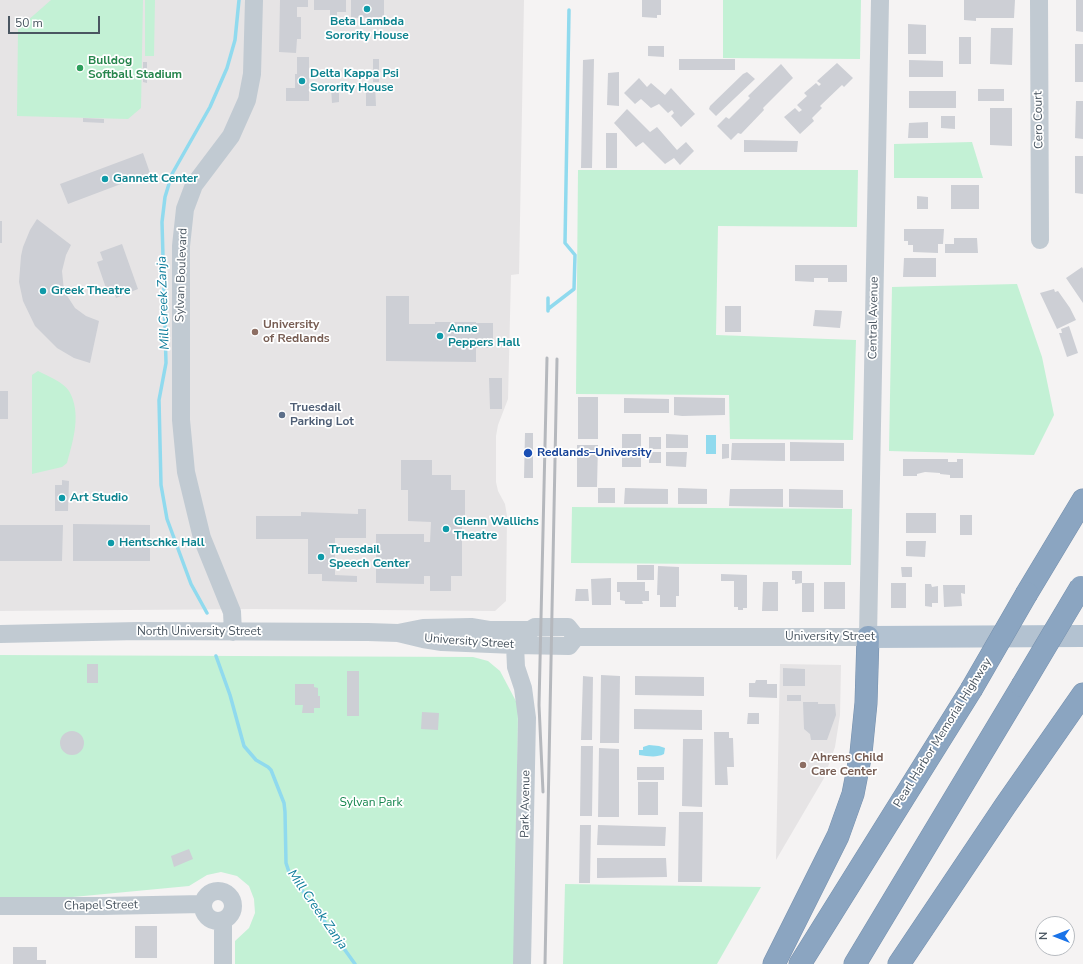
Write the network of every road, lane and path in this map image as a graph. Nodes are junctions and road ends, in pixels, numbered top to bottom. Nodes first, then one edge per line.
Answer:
1 (254, 0) edge
2 (880, 0) edge
3 (1039, 0) edge
4 (1040, 240) dead end
5 (1083, 500) edge
6 (1082, 585) edge
7 (233, 632) junction
8 (398, 633) junction
9 (0, 634) edge
10 (1083, 636) edge
11 (576, 637) junction
12 (868, 637) junction
13 (515, 645) junction
14 (1083, 694) edge
15 (202, 904) junction
16 (0, 906) edge
17 (223, 921) junction
18 (223, 964) edge
19 (522, 964) edge
20 (774, 964) edge
21 (800, 964) edge
22 (855, 964) edge
23 (898, 964) edge

1 - 7 street, Sylvan Boulevard
2 - 12 street, Central Avenue
3 - 4 street, Cero Court
5 - 21 highway, Pearl Harbor Memorial Highway, bridge
6 - 22 highway, bridge
7 - 8 street, North University Street
7 - 9 street, North University Street
8 - 11 street, University Street
8 - 13 street, University Street
10 - 12 main road, University Street
11 - 12 street, University Street
11 - 13 street, University Street
12 - 20 highway
13 - 19 street, Park Avenue
14 - 23 highway
15 - 16 street, Chapel Street
15 - 17 street
15 - 17 street
17 - 18 street

